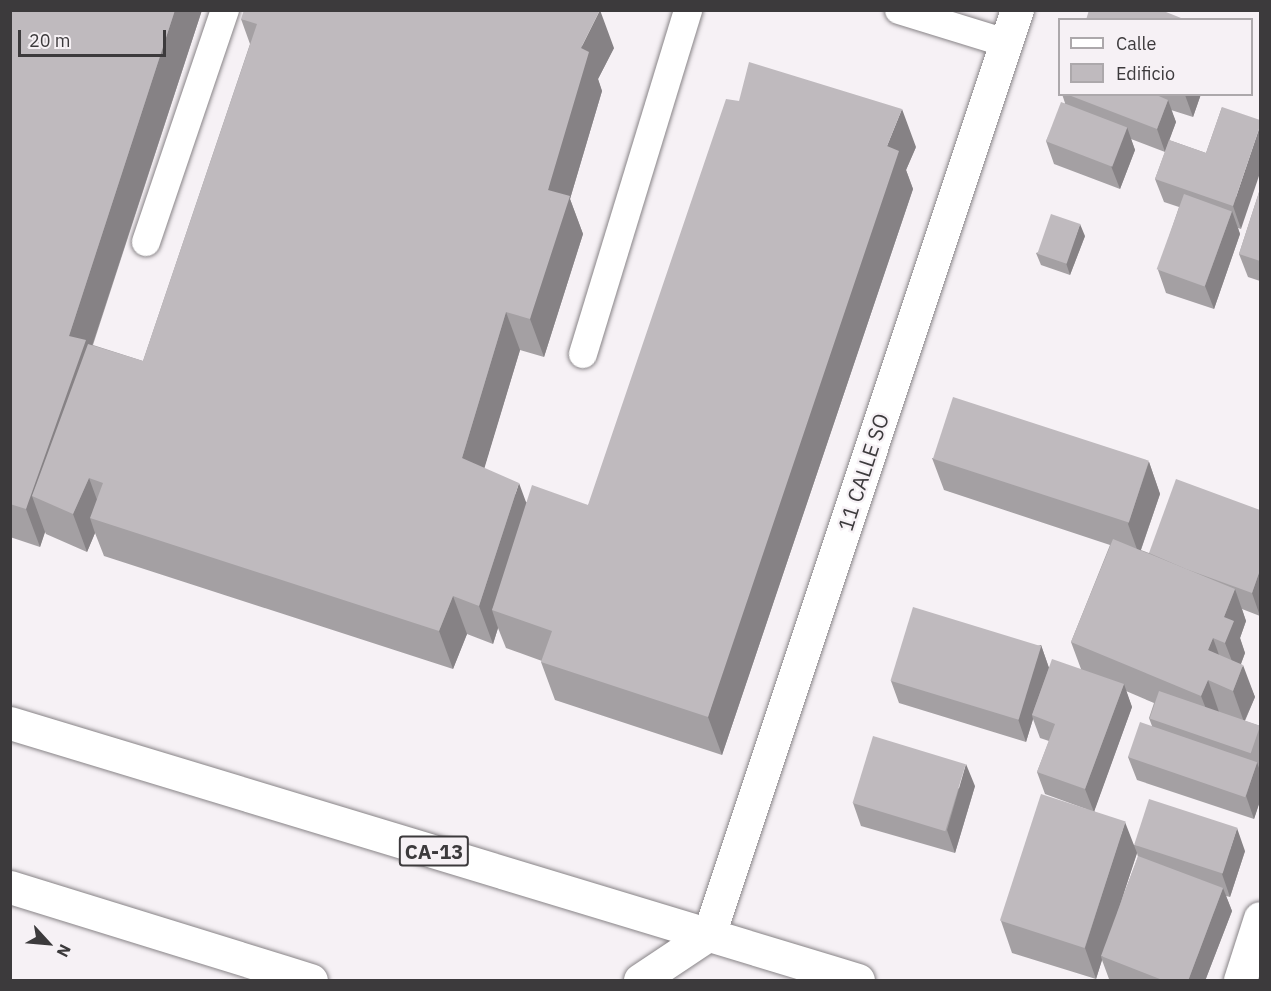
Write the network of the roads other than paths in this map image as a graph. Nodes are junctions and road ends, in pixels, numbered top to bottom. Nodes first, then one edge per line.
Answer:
1 (225, 10) edge
2 (688, 10) edge
3 (899, 10) edge
4 (1017, 10) edge
5 (1006, 43) junction
6 (146, 242) dead end
7 (583, 354) dead end
8 (10, 723) edge
9 (10, 887) edge
10 (1260, 918) edge
11 (709, 934) junction
12 (312, 981) edge
13 (640, 981) edge
14 (858, 981) edge
15 (1240, 981) edge

1 - 6 lane
2 - 7 lane
3 - 5 lane
4 - 5 main road, 11 CALLE SO
5 - 11 main road, 11 CALLE SO
8 - 11 main road, CA-13
9 - 12 main road
10 - 15 main road
11 - 13 main road
11 - 14 main road, CA-13

